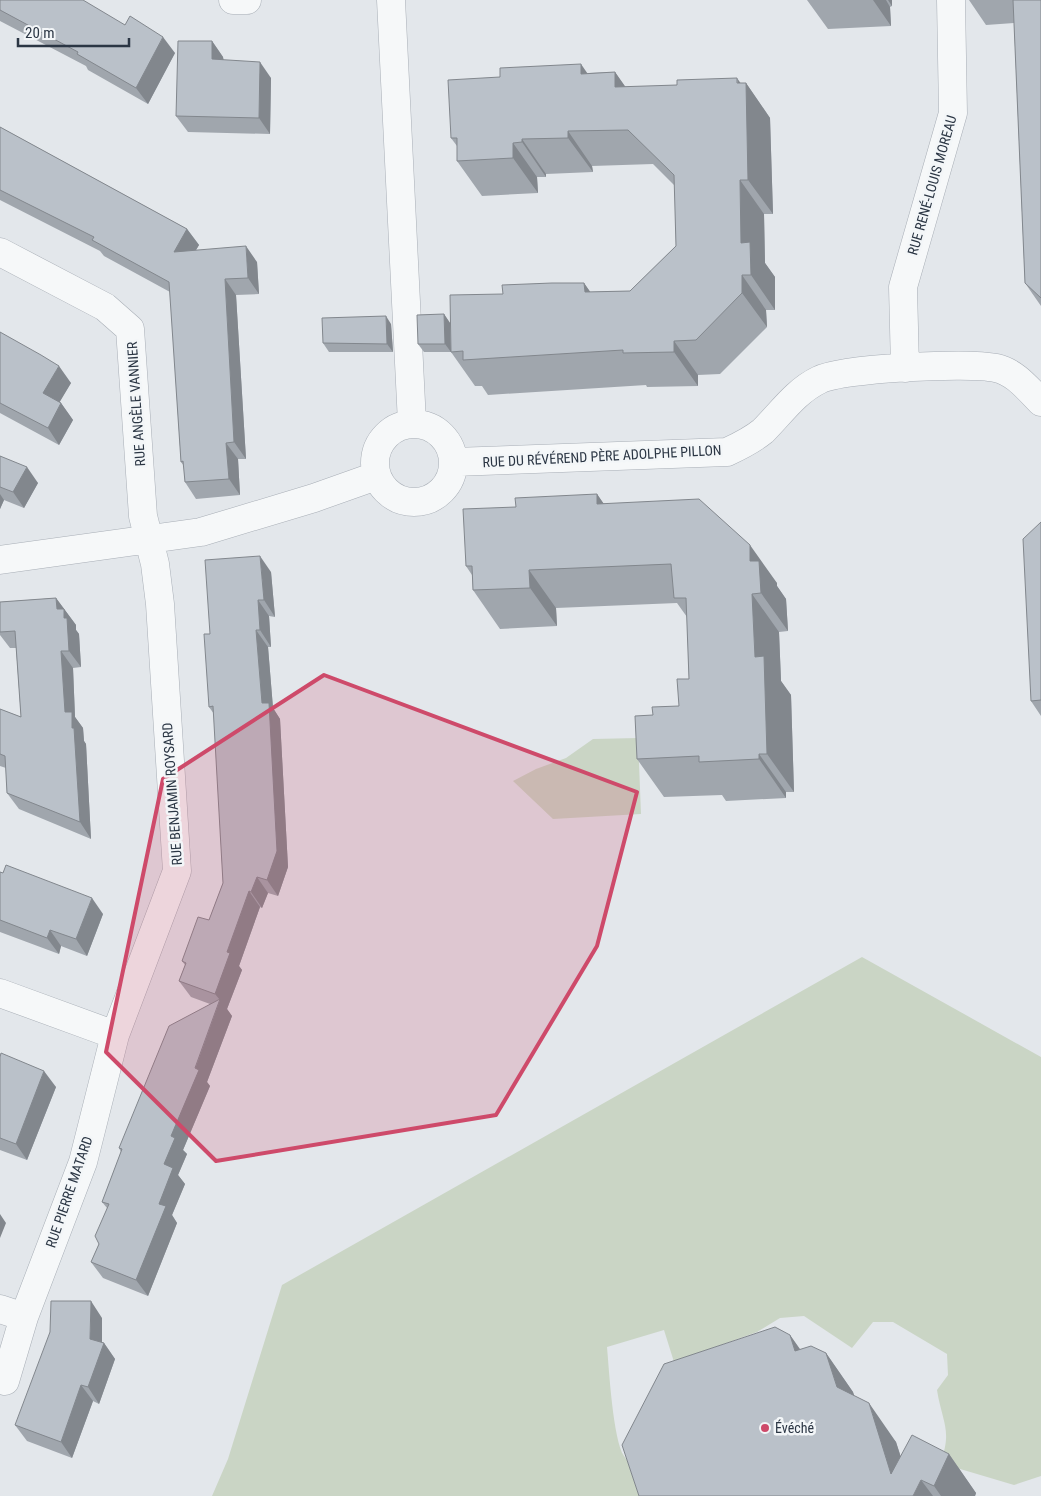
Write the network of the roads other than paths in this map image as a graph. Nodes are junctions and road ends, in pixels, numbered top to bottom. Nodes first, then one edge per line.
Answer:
1 (233, 0) edge
2 (247, 0) edge
3 (391, 0) edge
4 (951, 0) edge
5 (0, 252) edge
6 (905, 368) junction
7 (1041, 402) edge
8 (412, 423) junction
9 (454, 462) junction
10 (376, 476) junction
11 (148, 540) junction
12 (0, 560) edge
13 (0, 993) edge
14 (114, 1035) junction
15 (12, 1313) edge
16 (5, 1381) dead end

1 - 2 street
3 - 8 street
4 - 6 street, RUE RENÉ-LOUIS MOREAU
5 - 11 street, RUE ANGÈLE VANNIER
6 - 7 street, RUE DU RÉVÉREND PÈRE ADOLPHE PILLON
6 - 9 street, RUE DU RÉVÉREND PÈRE ADOLPHE PILLON
8 - 9 street
8 - 10 street
9 - 10 street
10 - 11 street
11 - 12 street
11 - 14 street, RUE BENJAMIN ROYSARD
13 - 14 street
14 - 15 street, RUE PIERRE MATARD
15 - 16 street, RUE PIERRE MATARD

